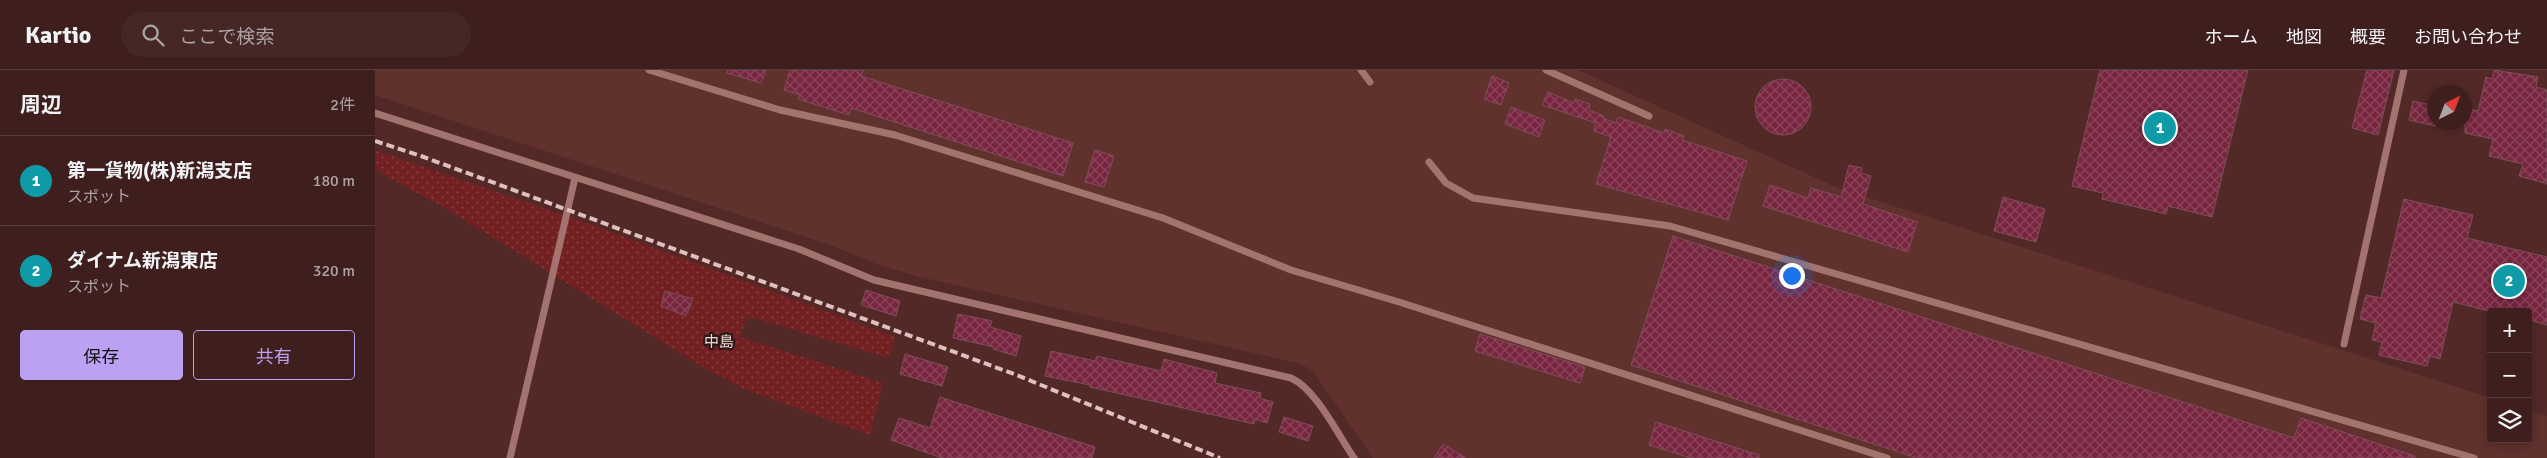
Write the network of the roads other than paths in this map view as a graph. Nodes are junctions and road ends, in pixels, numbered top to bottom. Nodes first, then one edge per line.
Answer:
1 (649, 70) edge
2 (1361, 70) edge
3 (1546, 70) edge
4 (2404, 70) edge
5 (1370, 82) dead end
6 (375, 113) edge
7 (1649, 116) dead end
8 (1429, 162) dead end
9 (575, 178) junction
10 (2344, 344) dead end
11 (510, 458) edge
12 (1354, 458) edge
13 (1887, 458) edge
14 (2474, 458) edge

1 - 13 lane
2 - 5 lane
3 - 7 lane
4 - 10 lane
6 - 9 lane
8 - 14 lane
9 - 11 lane
9 - 12 lane

